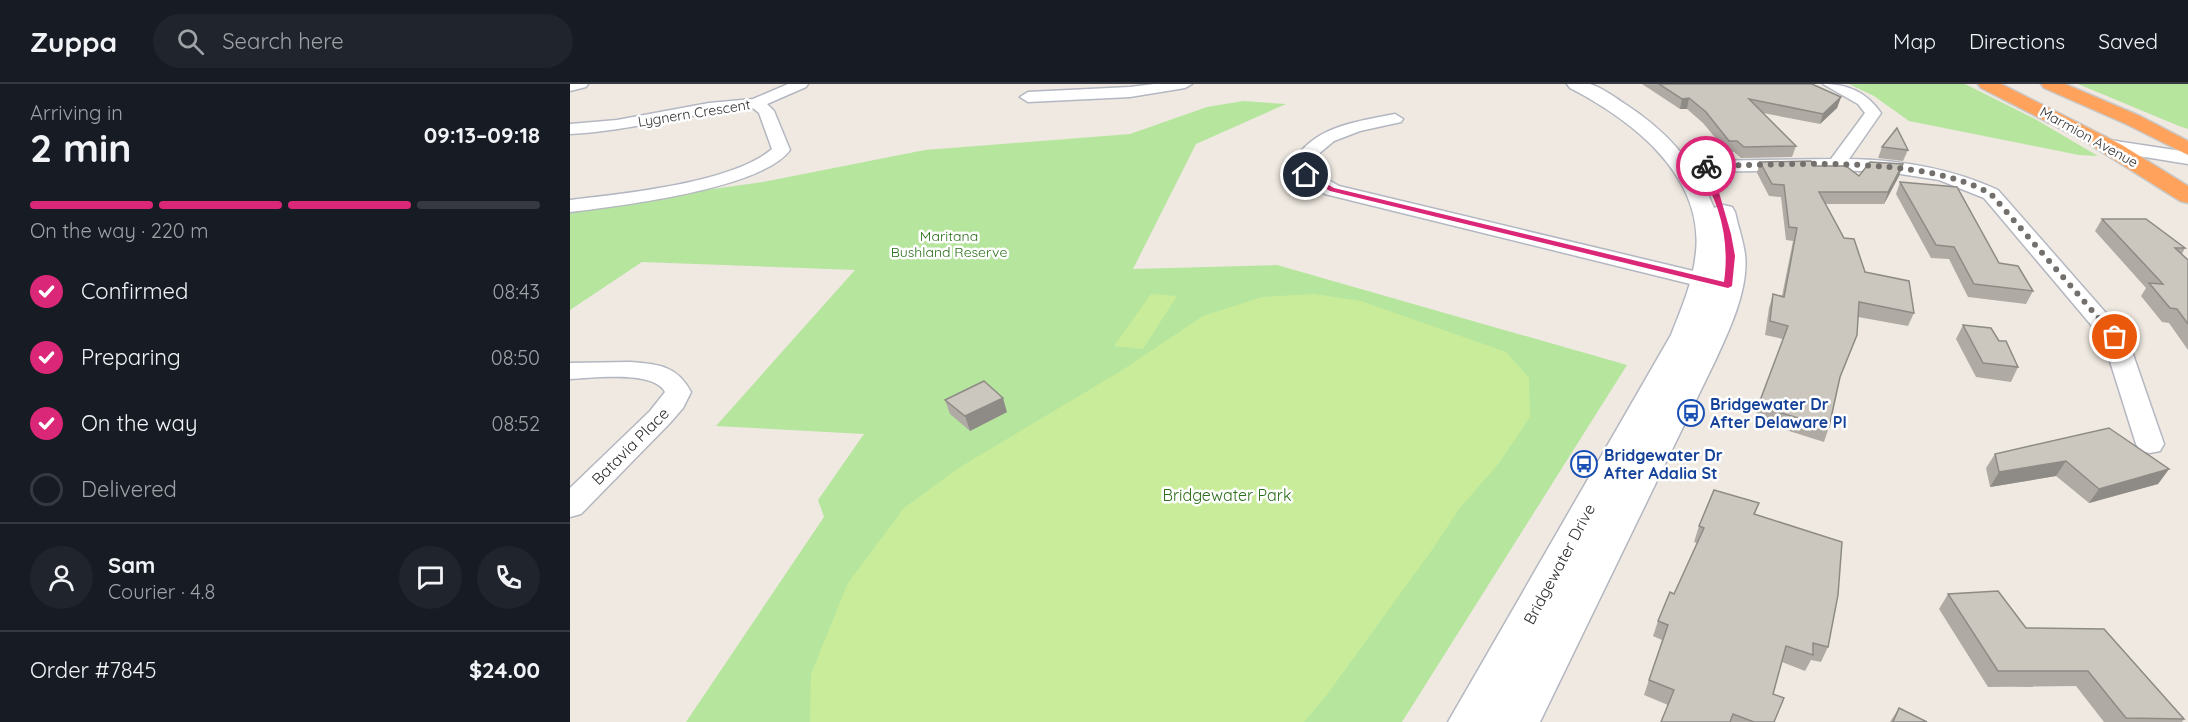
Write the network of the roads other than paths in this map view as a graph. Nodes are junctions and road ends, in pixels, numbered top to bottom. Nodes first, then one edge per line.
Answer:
1 (581, 84) edge
2 (801, 84) edge
3 (1185, 84) edge
4 (1576, 84) edge
5 (1593, 84) edge
6 (1830, 84) edge
7 (1987, 84) edge
8 (2050, 84) edge
9 (570, 87) edge
10 (2072, 92) junction
11 (1028, 97) dead end
12 (756, 103) junction
13 (1395, 119) dead end
14 (570, 129) edge
15 (2188, 135) edge
16 (2109, 146) junction
17 (2188, 149) edge
18 (2188, 158) edge
19 (1836, 165) junction
20 (2188, 165) edge
21 (1691, 166) junction
22 (2188, 179) edge
23 (2188, 196) edge
24 (570, 206) edge
25 (1717, 284) junction
26 (570, 370) edge
27 (2150, 444) dead end
28 (570, 506) edge
29 (1472, 722) edge
30 (1516, 722) edge

1 - 9 street
2 - 12 street
3 - 11 street
4 - 21 street, Bridgewater Drive
5 - 21 street, Bridgewater Drive
6 - 19 street
7 - 16 highway, Marmion Avenue
8 - 10 highway, Marmion Avenue
10 - 15 highway
10 - 17 highway, Marmion Avenue
12 - 14 street, Lygnern Crescent
12 - 24 street, Lygnern Crescent
13 - 25 street
16 - 18 street
16 - 23 highway, Marmion Avenue
19 - 21 street
19 - 27 street
20 - 22 street
21 - 25 street, Bridgewater Drive
25 - 29 street, Bridgewater Drive
25 - 30 street, Bridgewater Drive
26 - 28 street, Batavia Place

